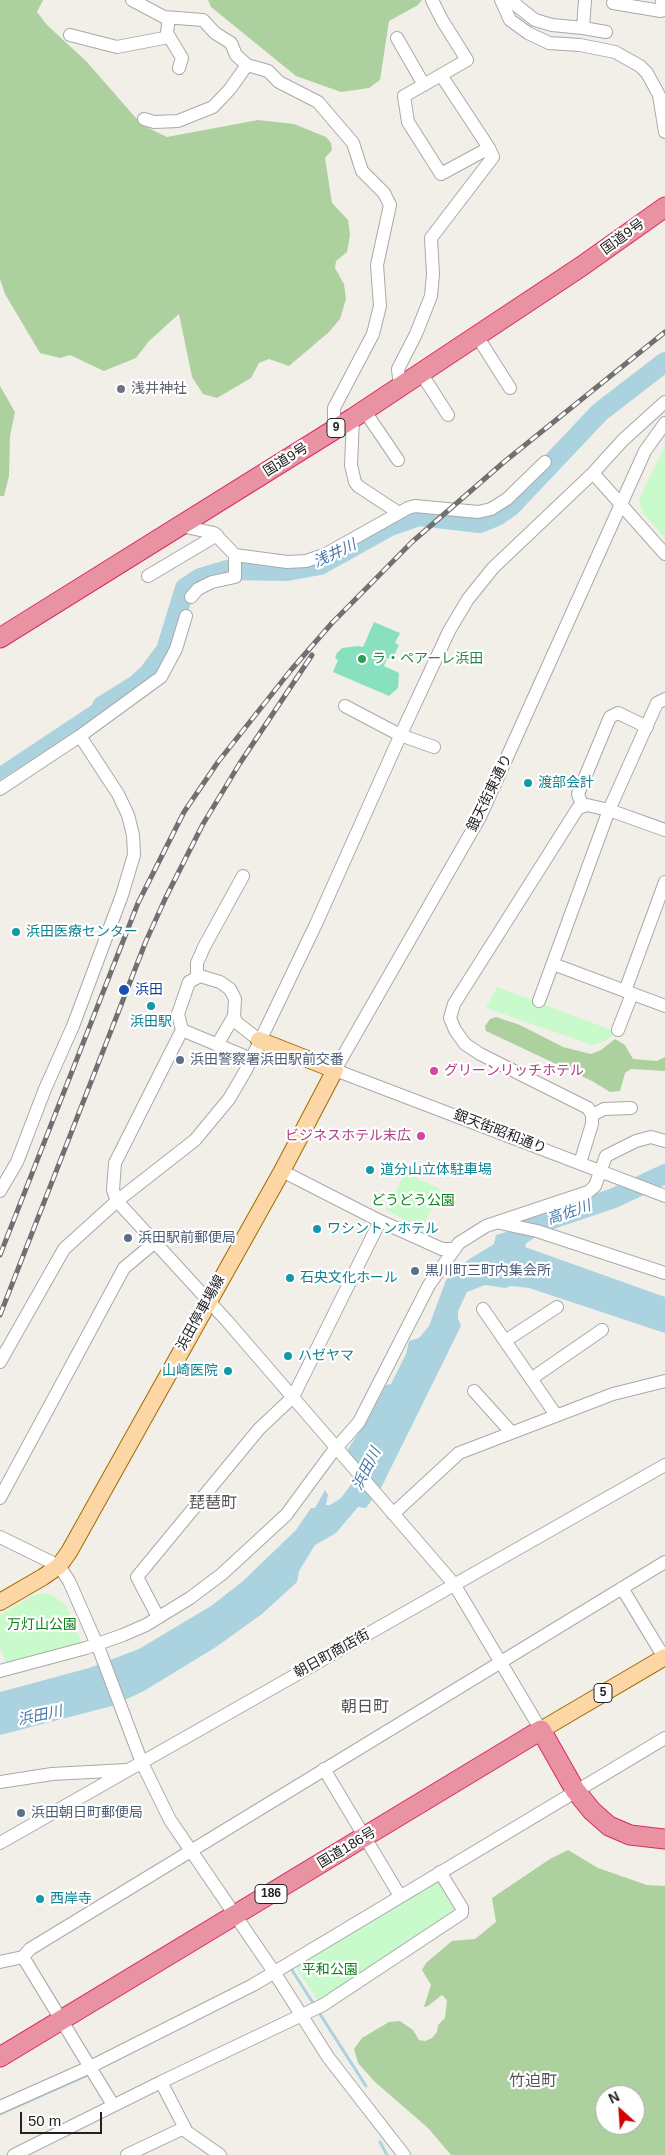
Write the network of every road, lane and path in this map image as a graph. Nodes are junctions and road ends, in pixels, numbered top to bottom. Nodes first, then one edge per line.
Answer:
1 (132, 0) edge
2 (432, 0) edge
3 (501, 0) edge
4 (514, 0) edge
5 (585, 0) edge
6 (662, 0) edge
7 (613, 3) dead end
8 (169, 18) junction
9 (583, 28) junction
10 (606, 32) dead end
11 (70, 35) dead end
12 (169, 37) junction
13 (397, 38) dead end
14 (247, 65) junction
15 (179, 68) dead end
16 (441, 75) junction
17 (424, 85) junction
18 (144, 119) dead end
19 (665, 132) edge
20 (489, 148) junction
21 (665, 207) edge
22 (476, 336) junction
23 (421, 373) junction
24 (400, 387) junction
25 (510, 388) dead end
26 (665, 404) edge
27 (358, 414) junction
28 (448, 415) dead end
29 (665, 423) edge
30 (334, 430) junction
31 (645, 451) junction
32 (398, 460) dead end
33 (545, 462) dead end
34 (593, 473) junction
35 (621, 504) junction
36 (399, 512) junction
37 (181, 526) junction
38 (217, 535) junction
39 (665, 554) edge
40 (235, 564) junction
41 (148, 576) dead end
42 (191, 597) dead end
43 (186, 616) dead end
44 (0, 638) edge
45 (665, 699) edge
46 (345, 706) dead end
47 (647, 727) junction
48 (400, 735) junction
49 (80, 736) junction
50 (434, 747) dead end
51 (0, 789) edge
52 (582, 805) junction
53 (609, 810) junction
54 (665, 830) edge
55 (243, 876) dead end
56 (665, 882) edge
57 (553, 964) junction
58 (197, 977) junction
59 (628, 993) junction
60 (539, 1001) dead end
61 (665, 1006) edge
62 (234, 1016) junction
63 (182, 1030) junction
64 (618, 1030) dead end
65 (259, 1040) junction
66 (217, 1045) junction
67 (250, 1058) junction
68 (335, 1070) junction
69 (631, 1108) dead end
70 (592, 1115) junction
71 (665, 1141) edge
72 (580, 1163) junction
73 (282, 1171) junction
74 (602, 1171) junction
75 (0, 1191) edge
76 (665, 1196) edge
77 (117, 1201) junction
78 (380, 1221) junction
79 (499, 1223) junction
80 (154, 1243) junction
81 (453, 1249) junction
82 (665, 1274) edge
83 (207, 1302) junction
84 (557, 1307) dead end
85 (483, 1309) dead end
86 (602, 1330) dead end
87 (505, 1341) junction
88 (0, 1362) edge
89 (531, 1379) junction
90 (665, 1381) edge
91 (474, 1390) dead end
92 (293, 1397) junction
93 (556, 1416) junction
94 (511, 1432) junction
95 (338, 1450) junction
96 (665, 1465) edge
97 (0, 1498) edge
98 (393, 1514) junction
99 (0, 1537) edge
100 (665, 1562) edge
101 (58, 1566) junction
102 (454, 1584) junction
103 (622, 1588) junction
104 (0, 1602) edge
105 (158, 1617) junction
106 (98, 1647) junction
107 (665, 1657) edge
108 (501, 1661) junction
109 (0, 1671) edge
110 (541, 1730) junction
111 (665, 1738) edge
112 (142, 1763) junction
113 (324, 1769) junction
114 (129, 1770) junction
115 (0, 1782) edge
116 (575, 1790) junction
117 (365, 1837) junction
118 (665, 1839) edge
119 (0, 1843) edge
120 (190, 1850) junction
121 (440, 1872) junction
122 (400, 1896) junction
123 (235, 1916) junction
124 (23, 1957) junction
125 (0, 1962) edge
126 (274, 1972) junction
127 (302, 2016) junction
128 (61, 2020) junction
129 (0, 2057) edge
130 (90, 2067) junction
131 (161, 2082) junction
132 (113, 2105) junction
133 (0, 2107) edge
134 (184, 2128) junction
135 (14, 2155) edge
136 (127, 2155) edge
137 (220, 2155) edge
138 (404, 2155) edge

1 - 8 street
2 - 16 street
3 - 19 street
4 - 9 street
5 - 9 street
6 - 7 street
8 - 12 street
8 - 14 street
9 - 10 street
11 - 12 street
12 - 15 street
13 - 17 street
14 - 18 street
14 - 30 street
16 - 17 street
16 - 20 street
17 - 20 street
20 - 24 street
21 - 22 highway, 国道9号 / 9
22 - 23 highway, 国道9号 / 9
22 - 25 street
23 - 24 highway, 国道9号 / 9
23 - 28 street
24 - 27 highway, 国道9号 / 9
26 - 31 street
26 - 34 street
27 - 30 highway, 国道9号 / 9
27 - 32 street
27 - 36 street
29 - 31 street
30 - 37 highway, 国道9号 / 9
31 - 35 street, 銀天街東通り
33 - 36 street
34 - 35 street
34 - 48 street
35 - 39 street
35 - 68 street, 銀天街東通り
36 - 40 street
37 - 38 street
37 - 44 highway, 国道9号 / 9
38 - 40 street
38 - 41 street
40 - 42 street
43 - 49 street
45 - 47 street
46 - 48 street
47 - 52 street
47 - 53 street
48 - 50 street
48 - 65 street
49 - 51 street
49 - 75 street
52 - 53 street
52 - 70 street
53 - 54 street
53 - 57 street
55 - 58 street
56 - 59 street
57 - 59 street
57 - 60 street
58 - 62 street
58 - 63 street
59 - 61 street
59 - 64 street
62 - 65 street
62 - 66 street
63 - 66 street
63 - 77 street
65 - 67 street
65 - 68 main road
66 - 67 street
67 - 77 street
68 - 72 street, 銀天街昭和通り
68 - 73 main road, 浜田停車場線
69 - 70 street
70 - 72 street
71 - 74 street
72 - 74 street, 銀天街昭和通り
73 - 78 street
73 - 83 main road, 浜田停車場線
74 - 76 street, 銀天街昭和通り
74 - 79 street
77 - 80 street
77 - 88 street
78 - 81 street
78 - 92 street
79 - 81 street
79 - 82 street
80 - 83 street
80 - 97 street
81 - 95 street
83 - 92 street
83 - 101 main road, 浜田停車場線
84 - 87 street
85 - 87 street
86 - 89 street
87 - 89 street
89 - 93 street
90 - 93 street
91 - 94 street
92 - 95 street
92 - 105 street
93 - 94 street
94 - 98 street
95 - 98 street
95 - 105 street
96 - 102 street, 朝日町商店街
98 - 102 street
99 - 101 street
100 - 103 street
101 - 104 main road, 浜田停車場線
101 - 106 street
102 - 108 street
102 - 112 street, 朝日町商店街
103 - 107 street
103 - 108 street
105 - 106 street
106 - 109 street
106 - 112 street
107 - 110 main road, 5
108 - 110 street
108 - 113 street
110 - 116 highway
110 - 117 highway, 国道186号 / 186
111 - 116 street
112 - 114 street, 朝日町商店街
112 - 120 street
113 - 117 street
113 - 120 street
114 - 115 street
114 - 119 street, 朝日町商店街
116 - 118 highway
116 - 121 street
117 - 122 street
117 - 123 highway, 国道186号 / 186
120 - 123 street
120 - 124 street
121 - 122 street
121 - 127 street
122 - 126 street
123 - 126 street
123 - 128 highway, 国道186号 / 186
124 - 125 street
124 - 128 street
126 - 127 street
126 - 130 street
127 - 131 street
127 - 138 street
128 - 129 highway, 国道186号 / 186
128 - 130 street
130 - 132 street
130 - 133 street
131 - 132 street
131 - 134 street
132 - 135 street
134 - 136 street
134 - 137 street

